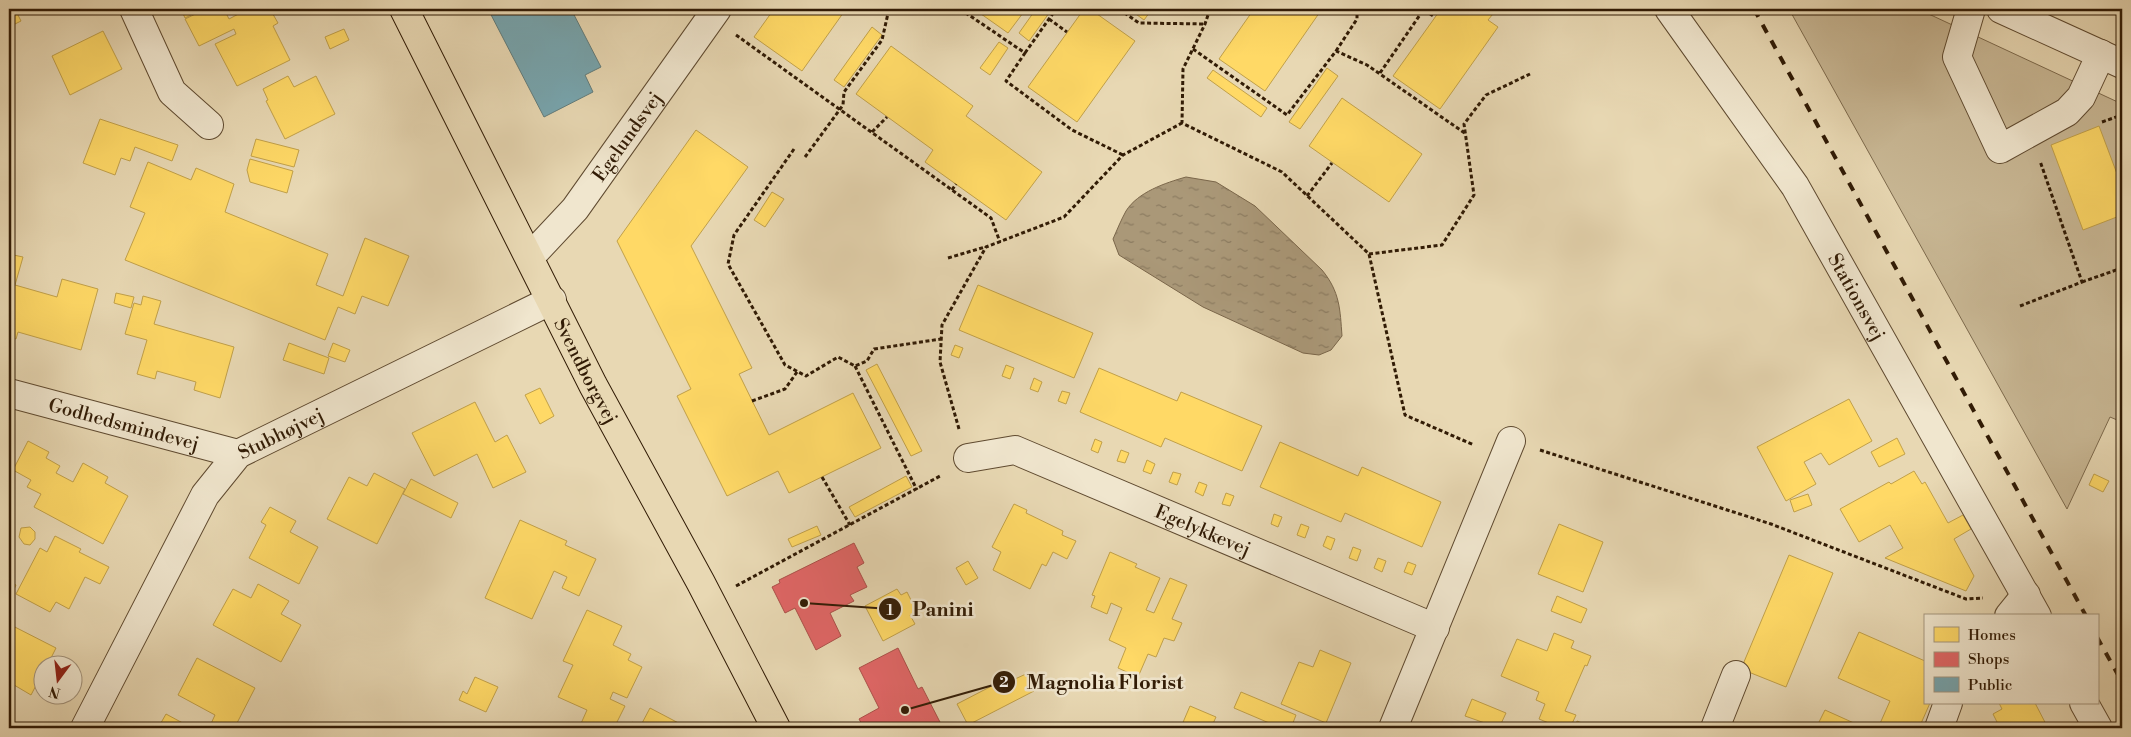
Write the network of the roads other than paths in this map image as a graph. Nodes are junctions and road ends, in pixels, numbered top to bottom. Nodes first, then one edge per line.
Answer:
1 (134, 9) edge
2 (404, 9) edge
3 (1669, 9) edge
4 (1971, 9) edge
5 (2001, 9) edge
6 (714, 13) edge
7 (2112, 59) edge
8 (209, 125) dead end
9 (530, 258) junction
10 (552, 300) junction
11 (9, 393) edge
12 (1507, 450) road end
13 (238, 454) junction
14 (968, 458) road end
15 (2024, 609) edge
16 (1435, 628) junction
17 (1736, 675) dead end
18 (1948, 704) edge
19 (2085, 704) edge
20 (85, 728) edge
21 (776, 728) edge
22 (1393, 728) edge
23 (1715, 728) edge
24 (1939, 728) edge
25 (2098, 728) edge

1 - 8 street
2 - 9 main road, Svendborgvej
3 - 15 street, Stationsvej
4 - 7 street
5 - 7 street
6 - 9 street, Egelundsvej
9 - 10 main road, Svendborgvej
10 - 13 street, Stubhøjvej
10 - 21 main road, Svendborgvej
11 - 13 street, Godhedsmindevej
12 - 16 street
13 - 20 street, Stubhøjvej
14 - 16 street, Egelykkevej
16 - 22 street
17 - 23 street
18 - 24 street
19 - 25 street

